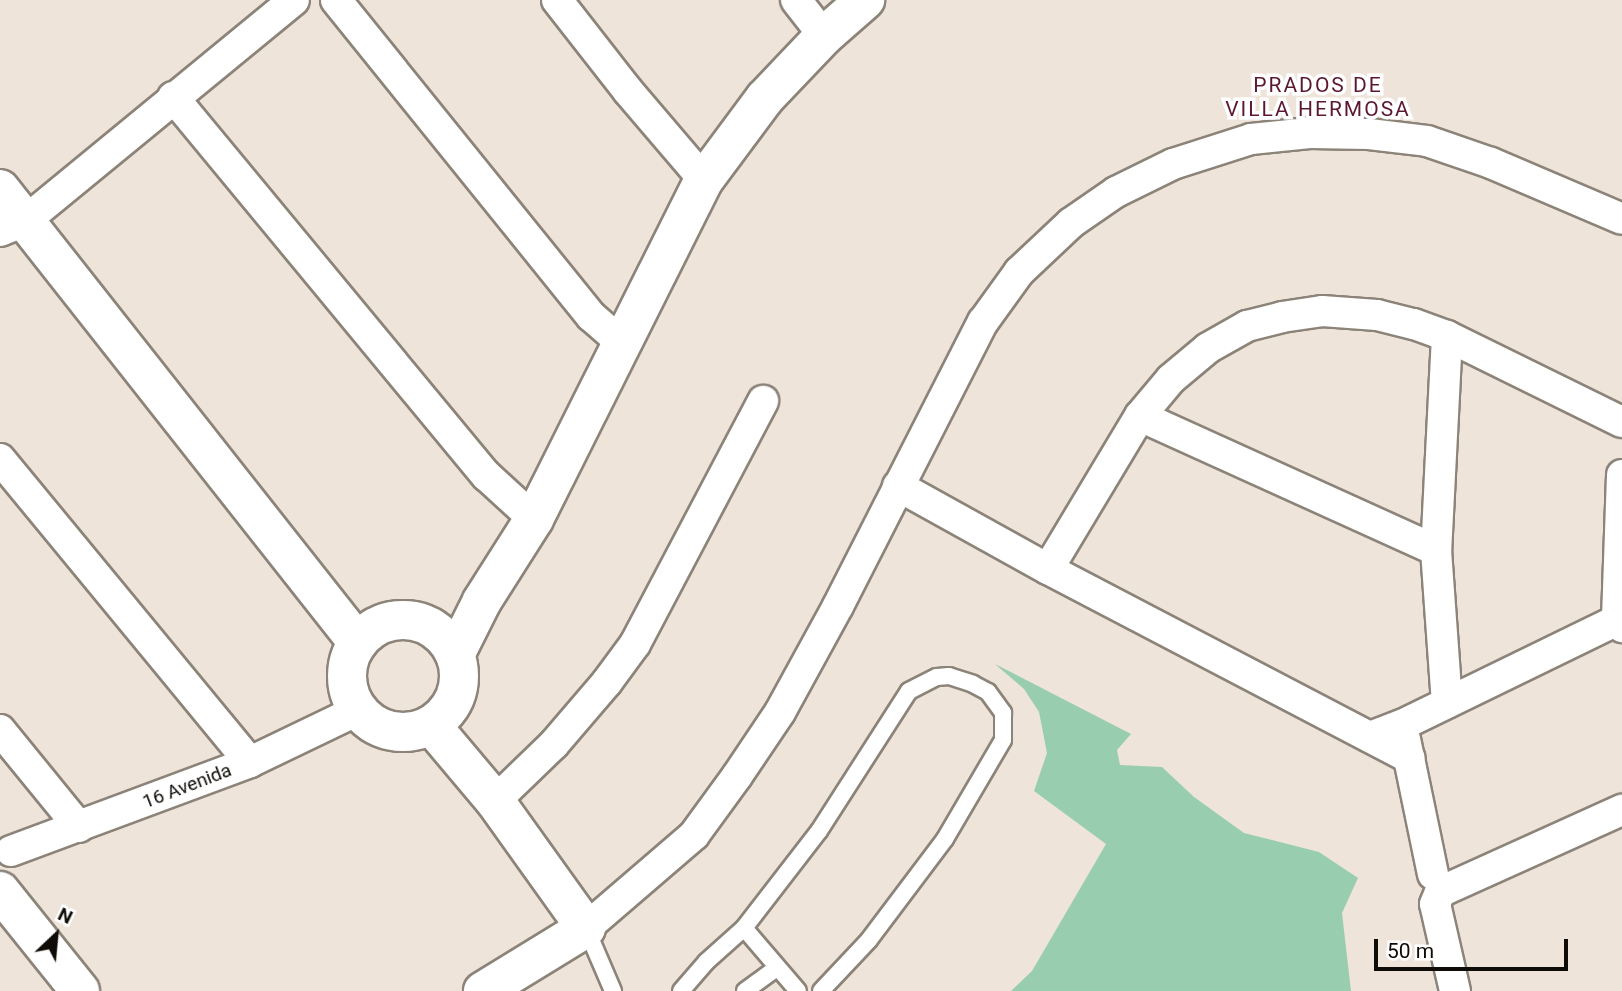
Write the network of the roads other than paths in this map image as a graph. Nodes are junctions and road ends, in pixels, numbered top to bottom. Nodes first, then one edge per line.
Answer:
1 (294, 0) edge
2 (336, 0) edge
3 (557, 0) edge
4 (796, 0) edge
5 (865, 0) edge
6 (824, 36) junction
7 (173, 97) junction
8 (704, 180) junction
9 (0, 189) edge
10 (1622, 219) edge
11 (13, 226) edge
12 (1447, 336) junction
13 (622, 343) junction
14 (763, 401) dead end
15 (1140, 416) junction
16 (1622, 422) edge
17 (0, 459) edge
18 (1622, 475) edge
19 (898, 486) junction
20 (534, 519) junction
21 (1436, 550) junction
22 (1048, 569) junction
23 (1620, 623) edge
24 (358, 643) junction
25 (446, 643) junction
26 (1447, 703) junction
27 (358, 710) junction
28 (431, 725) junction
29 (1402, 725) junction
30 (0, 730) edge
31 (1370, 737) junction
32 (1410, 758) junction
33 (250, 762) junction
34 (495, 801) junction
35 (1622, 810) edge
36 (79, 827) junction
37 (11, 851) dead end
38 (1433, 874) dead end
39 (0, 891) edge
40 (586, 928) junction
41 (744, 928) junction
42 (777, 968) junction
43 (80, 991) edge
44 (484, 991) edge
45 (613, 991) edge
46 (681, 991) edge
47 (745, 991) edge
48 (798, 991) edge
49 (821, 991) edge
50 (1455, 991) edge

1 - 7 street
2 - 13 street
3 - 8 street
4 - 6 street
5 - 6 street
6 - 8 street
7 - 11 street
7 - 20 street
8 - 13 street
9 - 11 street
10 - 19 street
11 - 24 street
12 - 15 street
12 - 16 street
12 - 21 street
13 - 20 street
14 - 34 street
15 - 21 street
15 - 22 street
17 - 33 street
18 - 23 street
19 - 22 street
19 - 40 street
20 - 25 street
21 - 26 street
22 - 31 street
23 - 26 street
24 - 25 street
24 - 27 street
25 - 28 street
26 - 29 street
27 - 28 street
27 - 33 street, 16 Avenida
28 - 34 street
29 - 31 street
29 - 32 street
30 - 36 street
31 - 32 street
32 - 38 street
33 - 36 street, 16 Avenida
34 - 40 street
35 - 50 street
36 - 37 street, 16 Avenida
39 - 43 street
40 - 44 street
40 - 45 lane
41 - 42 lane
41 - 46 lane
41 - 49 lane
42 - 47 lane
42 - 48 lane

